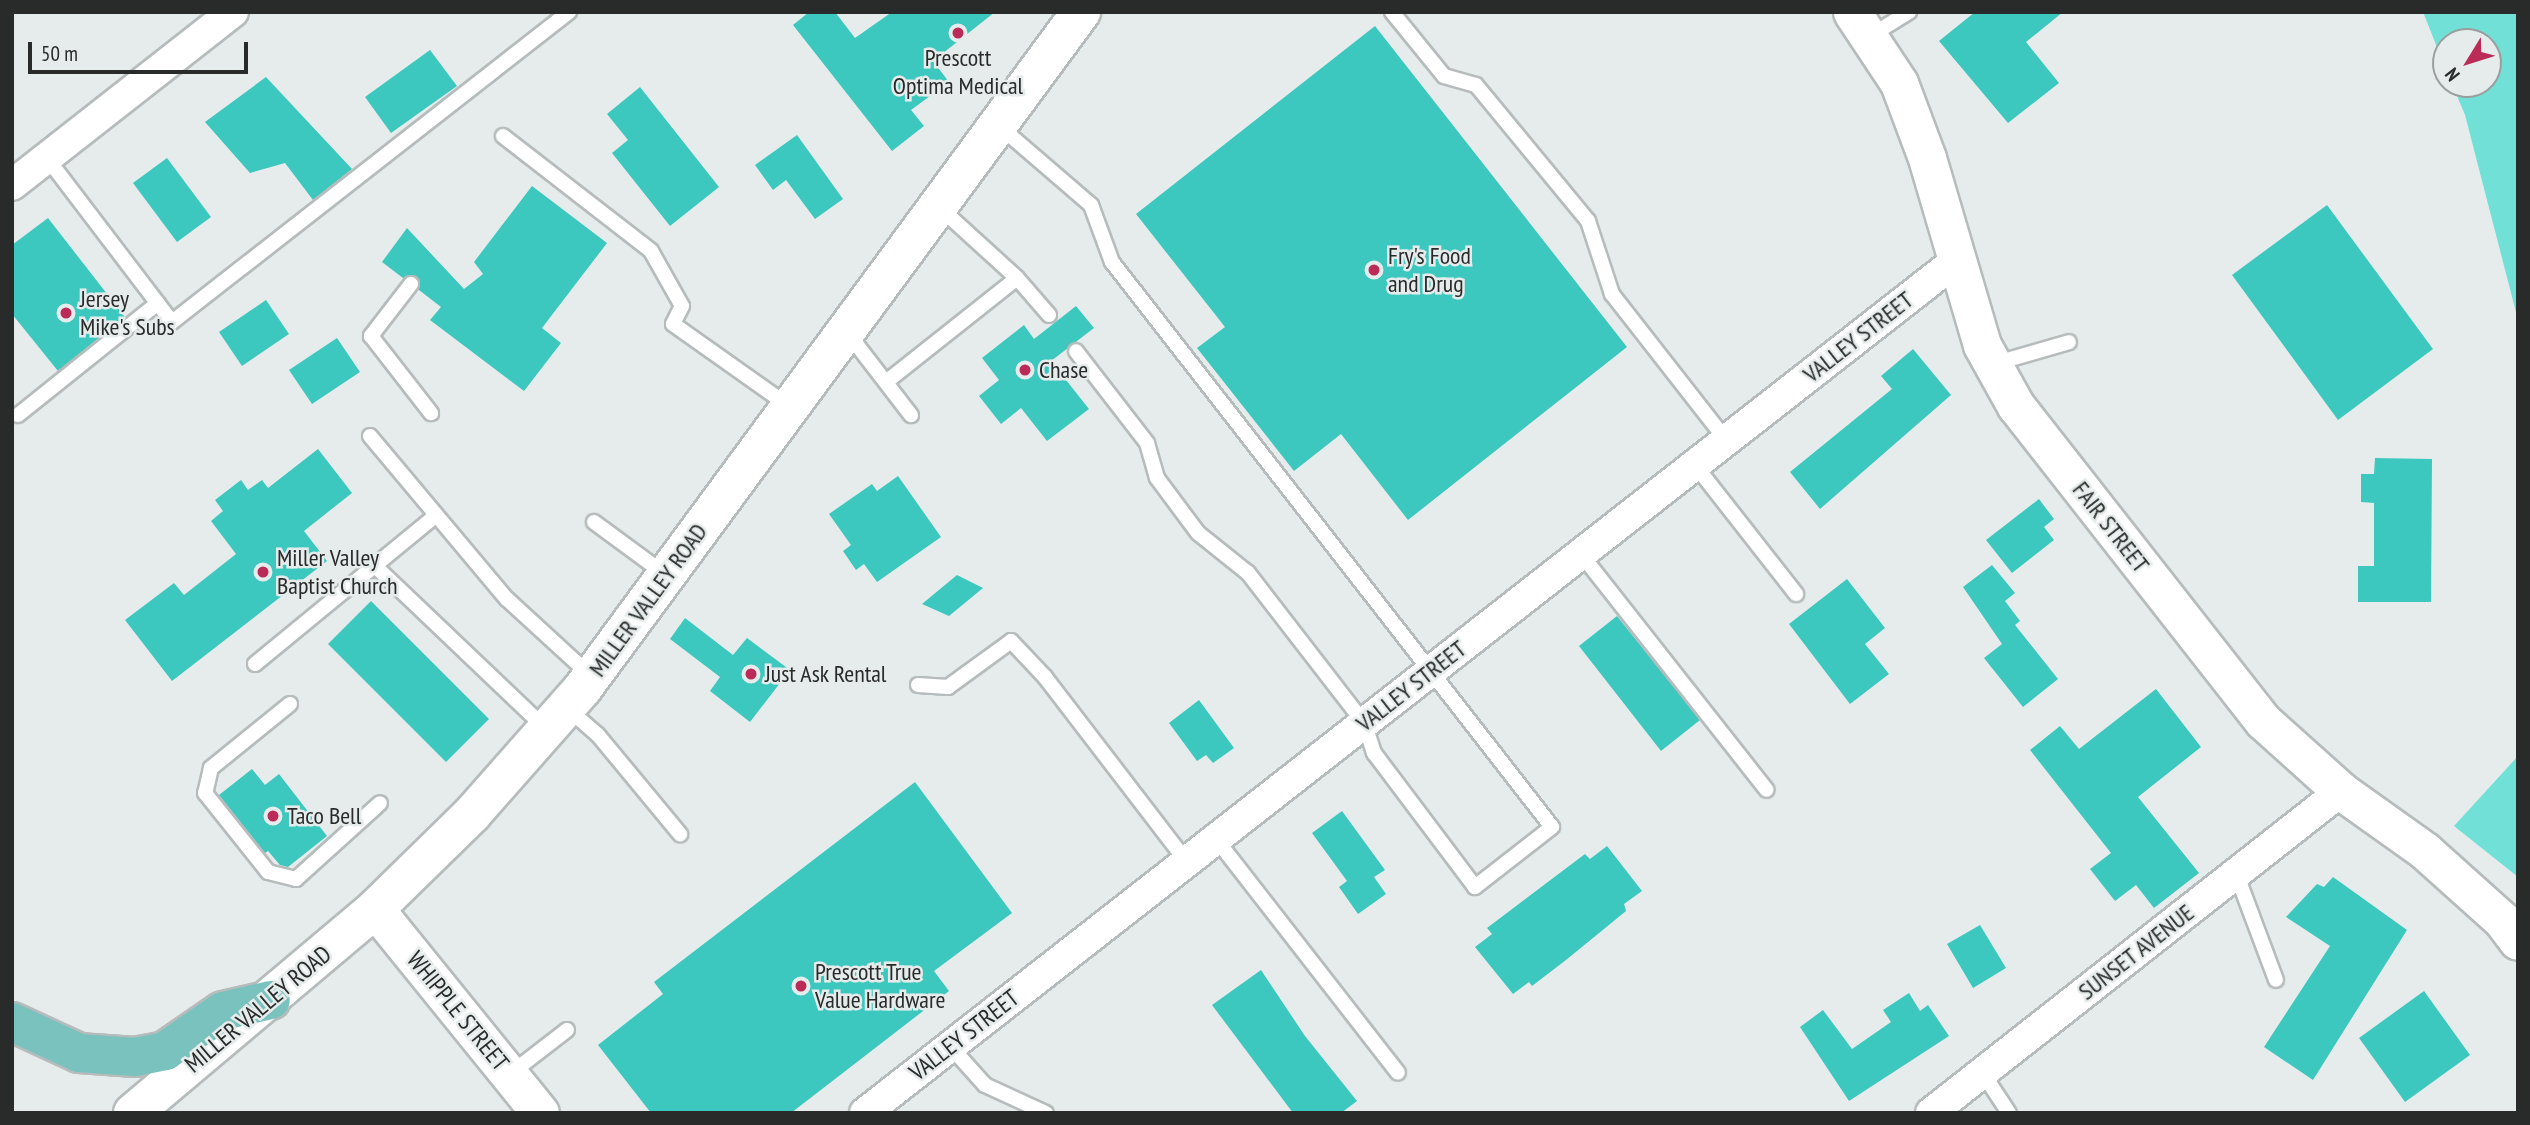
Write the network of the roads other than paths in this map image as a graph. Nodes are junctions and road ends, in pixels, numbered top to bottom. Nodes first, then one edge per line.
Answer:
1 (233, 12) edge
2 (569, 12) edge
3 (1081, 12) edge
4 (1392, 12) edge
5 (1909, 12) edge
6 (1861, 25) edge
7 (998, 125) junction
8 (503, 136) dead end
9 (47, 158) junction
10 (12, 185) edge
11 (938, 206) junction
12 (1957, 260) junction
13 (1017, 278) junction
14 (411, 284) dead end
15 (158, 303) junction
16 (1049, 315) dead end
17 (846, 330) junction
18 (2069, 342) dead end
19 (1076, 352) dead end
20 (1993, 364) junction
21 (886, 382) junction
22 (790, 407) junction
23 (431, 413) dead end
24 (18, 415) dead end
25 (911, 415) dead end
26 (370, 436) dead end
27 (1726, 440) junction
28 (1695, 465) junction
29 (435, 516) junction
30 (594, 522) dead end
31 (1581, 554) junction
32 (373, 564) junction
33 (666, 575) junction
34 (1796, 594) dead end
35 (255, 664) dead end
36 (1432, 670) junction
37 (591, 676) junction
38 (918, 685) dead end
39 (290, 704) dead end
40 (556, 718) junction
41 (1364, 723) junction
42 (1767, 790) dead end
43 (2341, 791) junction
44 (380, 803) dead end
45 (681, 834) dead end
46 (1216, 839) junction
47 (1187, 862) junction
48 (2236, 873) junction
49 (375, 909) junction
50 (2518, 941) edge
51 (2276, 980) dead end
52 (271, 1000) junction
53 (12, 1022) edge
54 (567, 1030) dead end
55 (950, 1046) junction
56 (1982, 1072) junction
57 (1398, 1073) dead end
58 (510, 1074) junction
59 (133, 1113) edge
60 (540, 1113) edge
61 (865, 1113) edge
62 (1046, 1113) edge
63 (1931, 1113) edge
64 (2010, 1113) edge

1 - 9 street
2 - 15 lane
3 - 7 main road, MILLER VALLEY ROAD
4 - 27 lane
5 - 6 lane
6 - 12 street, FAIR STREET
7 - 11 main road, MILLER VALLEY ROAD
7 - 36 lane
8 - 22 lane
9 - 10 street
9 - 15 lane
11 - 13 lane
11 - 17 main road, MILLER VALLEY ROAD
12 - 20 street, FAIR STREET
12 - 27 street, VALLEY STREET
13 - 16 lane
13 - 21 lane
14 - 23 lane
15 - 24 lane
17 - 21 lane
17 - 22 main road, MILLER VALLEY ROAD
18 - 20 lane
19 - 41 lane
20 - 43 street, FAIR STREET
21 - 25 lane
22 - 33 main road, MILLER VALLEY ROAD
26 - 29 lane
27 - 28 street, VALLEY STREET
28 - 31 street, VALLEY STREET
28 - 34 lane
29 - 32 lane
29 - 37 lane
30 - 33 lane
31 - 36 street, VALLEY STREET
31 - 42 lane
32 - 35 lane
32 - 40 lane
33 - 37 main road, MILLER VALLEY ROAD
36 - 41 street, VALLEY STREET
36 - 41 lane
37 - 40 main road, MILLER VALLEY ROAD
38 - 47 lane
39 - 44 lane
40 - 45 lane
40 - 49 main road, MILLER VALLEY ROAD
41 - 46 street, VALLEY STREET
43 - 48 street, SUNSET AVENUE
43 - 50 street, FAIR STREET
46 - 47 street, VALLEY STREET
46 - 57 lane
47 - 55 street, VALLEY STREET
48 - 51 lane
48 - 56 street, SUNSET AVENUE
49 - 52 main road, MILLER VALLEY ROAD
49 - 58 street, WHIPPLE STREET
52 - 53 main road
52 - 59 main road, MILLER VALLEY ROAD
54 - 58 lane
55 - 61 street, VALLEY STREET
55 - 62 lane
56 - 63 street, SUNSET AVENUE
56 - 64 lane
58 - 60 street, WHIPPLE STREET

